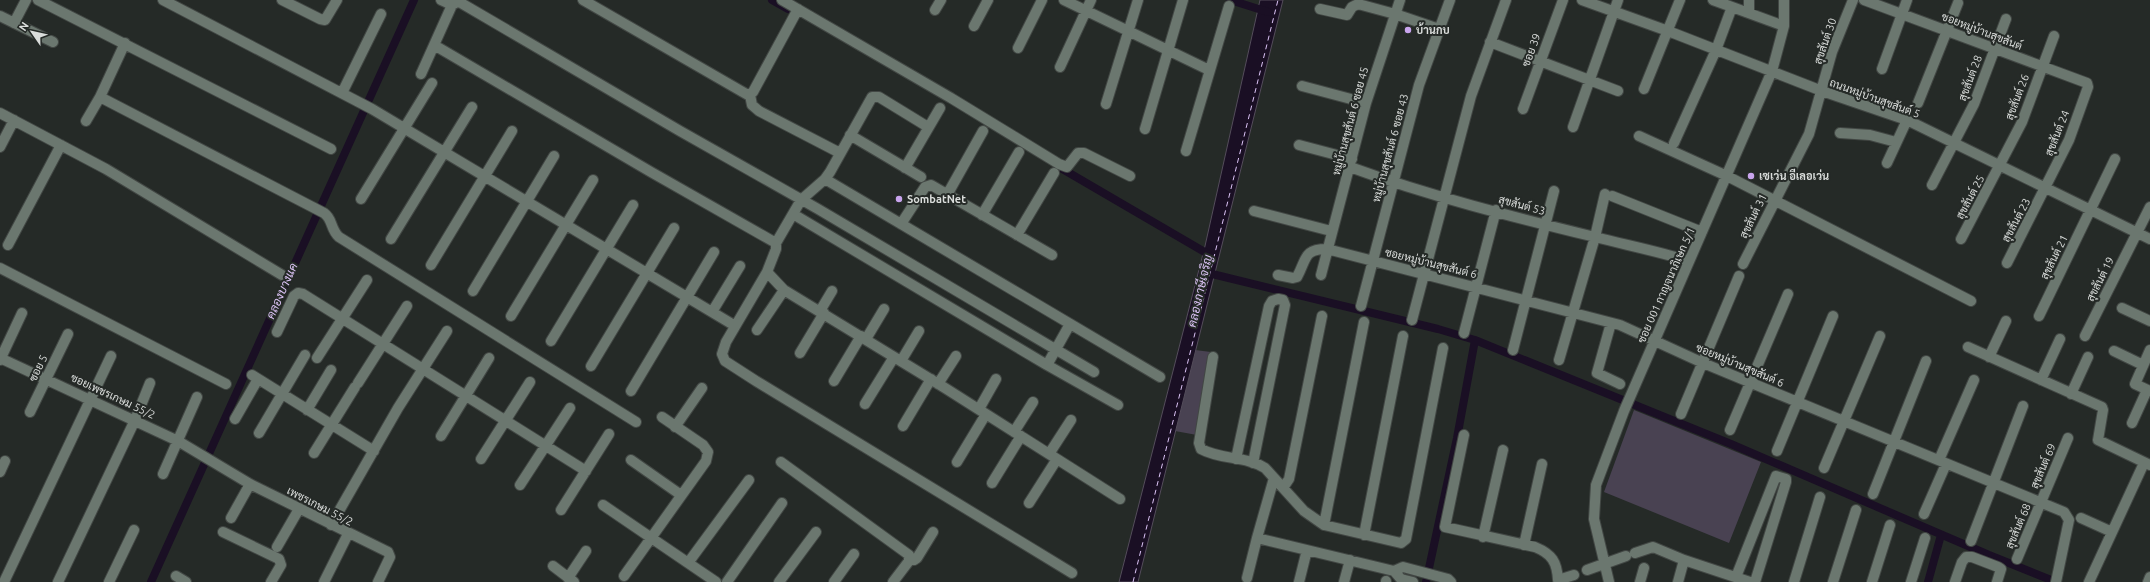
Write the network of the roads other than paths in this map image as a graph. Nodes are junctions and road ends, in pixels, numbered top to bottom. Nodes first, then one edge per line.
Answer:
1 (26, 0) edge
2 (38, 0) edge
3 (163, 0) edge
4 (282, 0) edge
5 (338, 0) edge
6 (441, 0) edge
7 (583, 0) edge
8 (782, 0) edge
9 (941, 0) edge
10 (988, 0) edge
11 (1042, 0) edge
12 (1064, 0) edge
13 (1091, 0) edge
14 (1138, 0) edge
15 (1183, 0) edge
16 (1400, 0) edge
17 (1450, 0) edge
18 (1506, 0) edge
19 (1563, 0) edge
20 (1582, 0) edge
21 (1618, 0) edge
22 (1680, 0) edge
23 (1713, 0) edge
24 (1750, 0) edge
25 (1784, 0) edge
26 (1853, 0) edge
27 (1864, 0) edge
28 (1907, 0) edge
29 (1361, 2) edge
30 (1958, 3) dead end
31 (452, 5) junction
32 (1229, 6) dead end
33 (1732, 7) junction
34 (798, 9) junction
35 (1320, 9) dead end
36 (935, 10) dead end
37 (1087, 11) junction
38 (1614, 11) junction
39 (1749, 13) junction
40 (381, 14) dead end
41 (1395, 14) junction
42 (1902, 14) junction
43 (0, 16) edge
44 (2006, 20) dead end
45 (14, 23) junction
46 (974, 26) dead end
47 (1784, 26) junction
48 (1439, 30) junction
49 (1128, 31) junction
50 (1668, 31) junction
51 (1947, 31) junction
52 (2054, 36) dead end
53 (53, 42) dead end
54 (1490, 42) junction
55 (124, 43) junction
56 (434, 45) junction
57 (1018, 48) dead end
58 (1994, 49) junction
59 (1168, 50) junction
60 (1716, 50) junction
61 (1540, 61) junction
62 (1060, 67) dead end
63 (2042, 67) junction
64 (1882, 69) dead end
65 (1209, 70) junction
66 (1772, 71) junction
67 (421, 74) dead end
68 (1590, 81) junction
69 (432, 83) dead end
70 (1302, 86) dead end
71 (2088, 87) joint
72 (1644, 89) dead end
73 (1618, 91) dead end
74 (1822, 91) junction
75 (342, 93) junction
76 (750, 95) junction
77 (100, 97) junction
78 (1366, 103) junction
79 (1918, 103) dead end
80 (1106, 104) dead end
81 (472, 107) dead end
82 (940, 108) dead end
83 (1523, 109) dead end
84 (0, 113) edge
85 (14, 120) junction
86 (1907, 120) junction
87 (86, 121) dead end
88 (928, 127) junction
89 (1573, 127) dead end
90 (404, 128) junction
91 (1145, 129) dead end
92 (512, 131) dead end
93 (983, 131) dead end
94 (1840, 133) dead end
95 (850, 135) junction
96 (1639, 136) dead end
97 (1896, 142) junction
98 (1674, 143) dead end
99 (1954, 143) junction
100 (61, 145) junction
101 (1300, 145) dead end
102 (0, 147) edge
103 (331, 149) dead end
104 (1186, 151) dead end
105 (445, 152) junction
106 (1018, 152) dead end
107 (840, 153) junction
108 (554, 156) dead end
109 (2115, 158) dead end
110 (1351, 163) junction
111 (1887, 163) dead end
112 (2000, 166) junction
113 (904, 168) junction
114 (1054, 173) dead end
115 (485, 176) junction
116 (1130, 176) dead end
117 (1727, 176) junction
118 (921, 177) dead end
119 (825, 179) junction
120 (593, 180) dead end
121 (1393, 183) junction
122 (1932, 185) dead end
123 (2046, 188) junction
124 (1554, 191) dead end
125 (947, 195) junction
126 (1444, 196) junction
127 (361, 199) dead end
128 (801, 200) junction
129 (526, 201) junction
130 (1774, 201) junction
131 (633, 205) dead end
132 (2150, 207) edge
133 (2091, 209) junction
134 (1496, 210) junction
135 (1254, 211) dead end
136 (793, 214) junction
137 (982, 215) junction
138 (901, 224) junction
139 (1546, 224) junction
140 (566, 225) junction
141 (674, 228) dead end
142 (1332, 231) junction
143 (1702, 232) junction
144 (2137, 233) junction
145 (1017, 235) junction
146 (1596, 237) junction
147 (391, 239) dead end
148 (1961, 239) dead end
149 (2150, 239) edge
150 (776, 243) junction
151 (8, 245) dead end
152 (607, 249) junction
153 (1327, 249) junction
154 (714, 252) dead end
155 (1052, 255) dead end
156 (1373, 261) junction
157 (1689, 261) junction
158 (2007, 263) dead end
159 (1743, 264) dead end
160 (431, 265) dead end
161 (740, 266) dead end
162 (0, 268) edge
163 (767, 272) junction
164 (647, 274) junction
165 (1424, 274) junction
166 (282, 275) dead end
167 (1278, 275) dead end
168 (1320, 275) dead end
169 (1739, 276) dead end
170 (367, 280) dead end
171 (1475, 287) junction
172 (473, 290) dead end
173 (784, 290) junction
174 (832, 291) dead end
175 (1788, 294) dead end
176 (687, 298) junction
177 (1526, 300) junction
178 (1971, 301) dead end
179 (407, 306) dead end
180 (1361, 306) dead end
181 (2122, 308) dead end
182 (884, 309) dead end
183 (712, 312) junction
184 (822, 312) junction
185 (1574, 312) junction
186 (22, 313) dead end
187 (511, 316) dead end
188 (1322, 316) dead end
189 (1833, 316) dead end
190 (2039, 316) dead end
191 (343, 319) junction
192 (1412, 320) dead end
193 (2006, 321) dead end
194 (2150, 321) edge
195 (1364, 322) dead end
196 (1611, 323) junction
197 (732, 324) dead end
198 (1070, 324) junction
199 (757, 330) dead end
200 (447, 331) dead end
201 (918, 331) dead end
202 (277, 332) dead end
203 (1464, 333) dead end
204 (68, 334) dead end
205 (1403, 336) dead end
206 (1880, 336) dead end
207 (2085, 336) dead end
208 (864, 338) junction
209 (2060, 339) dead end
210 (1654, 340) junction
211 (551, 341) dead end
212 (383, 344) junction
213 (1968, 347) dead end
214 (1443, 348) dead end
215 (1055, 350) junction
216 (1513, 350) dead end
217 (2150, 350) edge
218 (2114, 351) dead end
219 (800, 353) dead end
220 (305, 355) dead end
221 (111, 356) dead end
222 (956, 356) dead end
223 (1213, 357) dead end
224 (1989, 357) junction
225 (2088, 357) dead end
226 (0, 358) edge
227 (317, 358) dead end
228 (489, 358) dead end
229 (898, 359) junction
230 (1559, 360) dead end
231 (1926, 361) dead end
232 (1703, 363) junction
233 (1047, 365) junction
234 (591, 366) dead end
235 (2143, 366) junction
236 (423, 369) junction
237 (331, 370) dead end
238 (1094, 372) dead end
239 (1160, 377) dead end
240 (46, 378) junction
241 (996, 379) dead end
242 (1974, 380) dead end
243 (2041, 380) junction
244 (834, 381) dead end
245 (935, 381) junction
246 (530, 382) dead end
247 (150, 383) dead end
248 (1751, 383) junction
249 (226, 384) dead end
250 (1620, 384) dead end
251 (702, 388) dead end
252 (631, 391) dead end
253 (2149, 391) edge
254 (282, 394) junction
255 (2071, 394) junction
256 (466, 396) junction
257 (197, 397) dead end
258 (90, 400) junction
259 (1033, 402) dead end
260 (1797, 402) junction
261 (865, 404) dead end
262 (1118, 405) dead end
263 (2023, 406) dead end
264 (570, 408) dead end
265 (307, 410) junction
266 (30, 412) dead end
267 (983, 412) junction
268 (1681, 414) dead end
269 (662, 417) dead end
270 (235, 419) dead end
271 (135, 420) junction
272 (1071, 420) dead end
273 (506, 421) junction
274 (636, 422) dead end
275 (1844, 422) junction
276 (2132, 423) dead end
277 (331, 425) junction
278 (675, 426) junction
279 (903, 426) dead end
280 (1730, 430) dead end
281 (259, 433) dead end
282 (609, 434) dead end
283 (1018, 434) junction
284 (1464, 434) dead end
285 (441, 436) dead end
286 (2068, 438) dead end
287 (178, 441) junction
288 (1894, 442) junction
289 (545, 446) junction
290 (1503, 450) dead end
291 (374, 451) junction
292 (1777, 451) dead end
293 (314, 453) dead end
294 (1053, 456) junction
295 (1236, 459) junction
296 (481, 460) dead end
297 (631, 460) dead end
298 (5, 461) dead end
299 (213, 461) joint
300 (781, 462) dead end
301 (957, 462) dead end
302 (1253, 462) junction
303 (1943, 462) junction
304 (1542, 464) dead end
305 (2147, 464) edge
306 (1824, 468) dead end
307 (586, 471) junction
308 (0, 472) edge
309 (162, 474) dead end
310 (1274, 478) junction
311 (749, 480) dead end
312 (1992, 482) junction
313 (992, 483) dead end
314 (250, 484) junction
315 (520, 485) dead end
316 (1283, 488) junction
317 (681, 494) junction
318 (1873, 494) dead end
319 (1820, 496) dead end
320 (1120, 499) dead end
321 (782, 503) dead end
322 (1029, 503) dead end
323 (2041, 503) junction
324 (603, 505) dead end
325 (299, 509) junction
326 (561, 510) dead end
327 (1856, 510) dead end
328 (1924, 514) dead end
329 (231, 518) dead end
330 (2081, 518) dead end
331 (331, 525) junction
332 (1324, 525) junction
333 (1890, 525) dead end
334 (134, 530) dead end
335 (223, 532) dead end
336 (816, 532) dead end
337 (933, 532) dead end
338 (2112, 532) junction
339 (348, 534) junction
340 (1364, 535) junction
341 (1483, 537) junction
342 (650, 538) junction
343 (1257, 538) junction
344 (1925, 538) dead end
345 (1971, 541) dead end
346 (1524, 545) junction
347 (277, 547) dead end
348 (1307, 550) junction
349 (586, 551) dead end
350 (854, 554) dead end
351 (910, 558) junction
352 (2017, 559) dead end
353 (1350, 560) junction
354 (1684, 560) junction
355 (688, 563) junction
356 (1604, 563) junction
357 (553, 566) dead end
358 (1644, 568) dead end
359 (1588, 570) dead end
360 (1394, 571) junction
361 (1719, 572) junction
362 (1072, 573) dead end
363 (176, 576) dead end
364 (624, 576) dead end
365 (1574, 576) dead end
366 (1736, 577) junction
367 (2150, 577) edge
368 (1247, 578) dead end
369 (2057, 579) edge
370 (5, 580) edge
371 (571, 580) edge
372 (1450, 580) edge
373 (1557, 581) edge
374 (58, 582) edge
375 (109, 582) edge
376 (186, 582) edge
377 (271, 582) edge
378 (324, 582) edge
379 (378, 582) edge
380 (716, 582) edge
381 (727, 582) edge
382 (779, 582) edge
383 (834, 582) edge
384 (893, 582) edge
385 (1299, 582) edge
386 (1344, 582) edge
387 (1413, 582) edge
388 (1609, 582) edge
389 (1640, 582) edge
390 (1678, 582) edge
391 (1716, 582) edge
392 (1750, 582) edge
393 (1755, 582) edge
394 (1794, 582) edge
395 (1833, 582) edge
396 (1872, 582) edge
397 (1911, 582) edge
398 (1955, 582) edge
399 (1997, 582) edge
400 (2089, 582) edge
401 (2148, 582) edge

1 - 45 street
2 - 55 street
3 - 75 street
4 - 5 street
6 - 31 street
7 - 76 street
8 - 34 street
9 - 36 street
10 - 46 street
11 - 57 street
12 - 37 street
13 - 37 street
14 - 49 street
15 - 59 street
16 - 41 street, หมู่บ้านสุขสันต์ 6 ซอย 45
17 - 48 street, หมู่บ้านสุขสันต์ 6 ซอย 43
18 - 54 street
19 - 61 street, ซอย 39
20 - 38 street, ถนนหมู่บ้านสุขสันต์ 5
21 - 38 street
22 - 50 street
23 - 33 street
24 - 39 street
25 - 47 street, ซอย 001 กาญจนาภิเษก 5/1
26 - 74 street, สุขสันต์ 30
27 - 42 street, ซอยหมู่บ้านสุขสันต์
28 - 42 street
29 - 35 street
29 - 41 street
30 - 51 street
31 - 56 street
31 - 128 street
32 - 65 street
33 - 39 street
33 - 60 street
34 - 76 street
34 - 116 street
37 - 49 street
37 - 62 street
38 - 50 street, ถนนหมู่บ้านสุขสันต์ 5
38 - 68 street
39 - 47 street
40 - 75 street
41 - 48 street
41 - 78 street, หมู่บ้านสุขสันต์ 6 ซอย 45
42 - 51 street, ซอยหมู่บ้านสุขสันต์
42 - 64 street
43 - 45 street
44 - 58 street, สุขสันต์ 28
45 - 53 street
47 - 66 street, ซอย 001 กาญจนาภิเษก 5/1
48 - 121 street, หมู่บ้านสุขสันต์ 6 ซอย 43
49 - 59 street
49 - 80 street
50 - 60 street, ถนนหมู่บ้านสุขสันต์ 5
50 - 72 street
51 - 58 street, ซอยหมู่บ้านสุขสันต์
51 - 79 street
52 - 63 street, สุขสันต์ 26
54 - 61 street
54 - 126 street
55 - 77 street
55 - 103 street
56 - 67 street
56 - 150 street
58 - 63 street, ซอยหมู่บ้านสุขสันต์
58 - 99 street, สุขสันต์ 28
59 - 65 street
59 - 91 street
60 - 66 street, ถนนหมู่บ้านสุขสันต์ 5
60 - 98 street
61 - 68 street
61 - 83 street, ซอย 39
63 - 71 street, ซอยหมู่บ้านสุขสันต์
63 - 112 street, สุขสันต์ 26
65 - 104 street
66 - 74 street, ถนนหมู่บ้านสุขสันต์ 5
66 - 117 street, ซอย 001 กาญจนาภิเษก 5/1
68 - 73 street
68 - 89 street
69 - 90 street
70 - 78 street
71 - 123 street, สุขสันต์ 24
74 - 86 street, ถนนหมู่บ้านสุขสันต์ 5
74 - 130 street, สุขสันต์ 31
75 - 90 street
76 - 107 street
77 - 87 street
77 - 274 street
78 - 110 street, หมู่บ้านสุขสันต์ 6 ซอย 45
81 - 105 street
82 - 88 street
84 - 85 street
85 - 100 street
85 - 102 street
86 - 97 street
86 - 99 street, ถนนหมู่บ้านสุขสันต์ 5
88 - 95 street
88 - 113 street
90 - 105 street
90 - 127 street
92 - 115 street
93 - 125 street
94 - 97 street
95 - 107 street
95 - 113 street
96 - 117 street
97 - 111 street
99 - 112 street, ถนนหมู่บ้านสุขสันต์ 5
99 - 122 street, สุขสันต์ 28
100 - 151 street
100 - 166 street
101 - 110 street, สุขสันต์ 53
105 - 115 street
105 - 147 street
106 - 137 street
107 - 119 street
108 - 129 street
109 - 133 street, สุขสันต์ 21
110 - 121 street, สุขสันต์ 53
110 - 142 street, หมู่บ้านสุขสันต์ 6 ซอย 45
112 - 123 street, ถนนหมู่บ้านสุขสันต์ 5
112 - 148 street, สุขสันต์ 25
113 - 118 street
114 - 145 street
115 - 129 street
115 - 160 street
117 - 130 street
117 - 143 street, ซอย 001 กาญจนาภิเษก 5/1
119 - 128 street
119 - 138 street
120 - 140 street
121 - 126 street, สุขสันต์ 53
121 - 156 street, หมู่บ้านสุขสันต์ 6 ซอย 43
123 - 133 street, ถนนหมู่บ้านสุขสันต์ 5
123 - 158 street, สุขสันต์ 23
124 - 139 street
125 - 137 street
125 - 138 street
126 - 134 street, สุขสันต์ 53
126 - 165 street
128 - 136 street
128 - 215 street
129 - 140 street
129 - 172 street
130 - 159 street, สุขสันต์ 31
130 - 178 street
131 - 152 street
132 - 144 street, สุขสันต์ 19
133 - 144 street, ถนนหมู่บ้านสุขสันต์ 5
133 - 190 street, สุขสันต์ 21
134 - 139 street, สุขสันต์ 53
134 - 171 street
135 - 142 street
136 - 150 street
136 - 233 street
137 - 145 street
138 - 198 street
139 - 146 street, สุขสันต์ 53
139 - 177 street
140 - 152 street
140 - 187 street
141 - 164 street
142 - 153 street, หมู่บ้านสุขสันต์ 6 ซอย 45
143 - 146 street
143 - 157 street, ซอย 001 กาญจนาภิเษก 5/1
144 - 149 street, ถนนหมู่บ้านสุขสันต์ 5
144 - 207 street, สุขสันต์ 19
145 - 155 street
146 - 157 street, สุขสันต์ 53
146 - 185 street
150 - 163 street
152 - 164 street
152 - 211 street
153 - 156 street, ซอยหมู่บ้านสุขสันต์ 6
153 - 167 street
153 - 168 street, หมู่บ้านสุขสันต์ 6 ซอย 45
154 - 176 street
156 - 165 street, ซอยหมู่บ้านสุขสันต์ 6
156 - 180 street, หมู่บ้านสุขสันต์ 6 ซอย 43
157 - 210 street, ซอย 001 กาญจนาภิเษก 5/1
161 - 183 street
162 - 249 street
163 - 173 street
163 - 362 street
164 - 176 street
164 - 234 street
165 - 171 street, ซอยหมู่บ้านสุขสันต์ 6
165 - 192 street
169 - 232 street
170 - 191 street
171 - 177 street, ซอยหมู่บ้านสุขสันต์ 6
171 - 203 street
173 - 184 street
173 - 199 street
174 - 184 street
175 - 248 street
176 - 183 street
176 - 252 street
177 - 185 street, ซอยหมู่บ้านสุขสันต์ 6
177 - 216 street
179 - 212 street
181 - 194 street
182 - 208 street
183 - 197 street
184 - 208 street
184 - 219 street
185 - 196 street, ซอยหมู่บ้านสุขสันต์ 6
185 - 230 street
186 - 226 street
188 - 316 street
189 - 260 street
191 - 202 street
191 - 212 street
191 - 227 street
193 - 224 street
195 - 332 street
196 - 210 street, ซอยหมู่บ้านสุขสันต์ 6
196 - 250 street
198 - 215 street
198 - 239 street
200 - 236 street
201 - 229 street
204 - 240 street, ซอย 5
205 - 340 street
206 - 275 street
208 - 229 street
208 - 244 street
209 - 243 street
210 - 232 street, ซอยหมู่บ้านสุขสันต์ 6
210 - 356 street, ซอย 001 กาญจนาภิเษก 5/1
212 - 236 street
212 - 277 street
213 - 224 street
214 - 340 street
215 - 233 street
215 - 238 street
217 - 235 street
218 - 235 street
220 - 254 street
221 - 258 street
222 - 245 street
223 - 295 street
224 - 243 street
225 - 255 street
226 - 240 street, ซอยเพชรเกษม 55/2
228 - 256 street
229 - 245 street
229 - 261 street
231 - 288 street
232 - 248 street, ซอยหมู่บ้านสุขสันต์ 6
232 - 268 street
233 - 262 street
235 - 253 street
236 - 256 street
236 - 291 street
237 - 265 street
240 - 258 street, ซอยเพชรเกษม 55/2
240 - 266 street, ซอย 5
241 - 267 street
242 - 303 street
243 - 255 street
245 - 267 street
245 - 279 street
246 - 273 street
247 - 271 street
248 - 260 street, ซอยหมู่บ้านสุขสันต์ 6
248 - 280 street
251 - 278 street
253 - 276 street
254 - 265 street
254 - 270 street
254 - 281 street
255 - 305 street
256 - 273 street
256 - 285 street
257 - 287 street
258 - 271 street, ซอยเพชรเกษม 55/2
258 - 370 street
259 - 283 street
260 - 275 street, ซอยหมู่บ้านสุขสันต์ 6
260 - 292 street
263 - 312 street
264 - 289 street
265 - 277 street
267 - 283 street
267 - 301 street
269 - 278 street
271 - 287 street, ซอยเพชรเกษม 55/2
271 - 374 street
272 - 294 street
273 - 289 street
273 - 296 street
275 - 288 street, ซอยหมู่บ้านสุขสันต์ 6
275 - 306 street
277 - 291 street
277 - 293 street
278 - 317 street
282 - 307 street
283 - 294 street
283 - 313 street
284 - 341 street
286 - 323 street, สุขสันต์ 69
287 - 299 street, ซอยเพชรเกษม 55/2
287 - 309 street
288 - 303 street, ซอยหมู่บ้านสุขสันต์ 6
288 - 318 street
289 - 307 street
289 - 315 street
290 - 341 street
291 - 331 street
294 - 320 street
294 - 322 street
295 - 302 street
295 - 302 street
297 - 317 street
298 - 308 street
299 - 314 street, เพชรเกษม 55/2
300 - 351 street
302 - 310 street
303 - 312 street, ซอยหมู่บ้านสุขสันต์ 6
303 - 328 street
304 - 346 street
305 - 338 street
307 - 326 street
310 - 316 street
310 - 343 street
311 - 355 street
312 - 323 street, ซอยหมู่บ้านสุขสันต์ 6
312 - 345 street
314 - 325 street, เพชรเกษม 55/2
314 - 329 street
316 - 332 street
317 - 342 street
319 - 394 street
321 - 381 street
323 - 352 street, สุขสันต์ 68
323 - 369 street, ซอยหมู่บ้านสุขสันต์ 6
324 - 342 street
325 - 331 street, เพชรเกษม 55/2
325 - 347 street
327 - 395 street
330 - 338 street
331 - 339 street, เพชรเกษม 55/2
332 - 340 street
333 - 396 street
334 - 375 street
335 - 377 street
336 - 382 street
337 - 351 street
338 - 400 street
339 - 378 street
339 - 379 street, เพชรเกษม 55/2
341 - 346 street
342 - 355 street
342 - 364 street
343 - 348 street
343 - 368 street
344 - 397 street
346 - 373 street
348 - 353 street
348 - 385 street
349 - 371 street
350 - 383 street
351 - 384 street
353 - 360 street
353 - 386 street
354 - 356 street
354 - 361 street
354 - 390 street
355 - 380 street
356 - 359 street
356 - 388 street, ซอย 001 กาญจนาภิเษก 5/1
357 - 371 street
358 - 389 street
360 - 372 street
360 - 387 street
361 - 366 street
361 - 391 street
363 - 376 street
365 - 373 street
366 - 392 street
366 - 393 street
367 - 401 street
398 - 399 street

